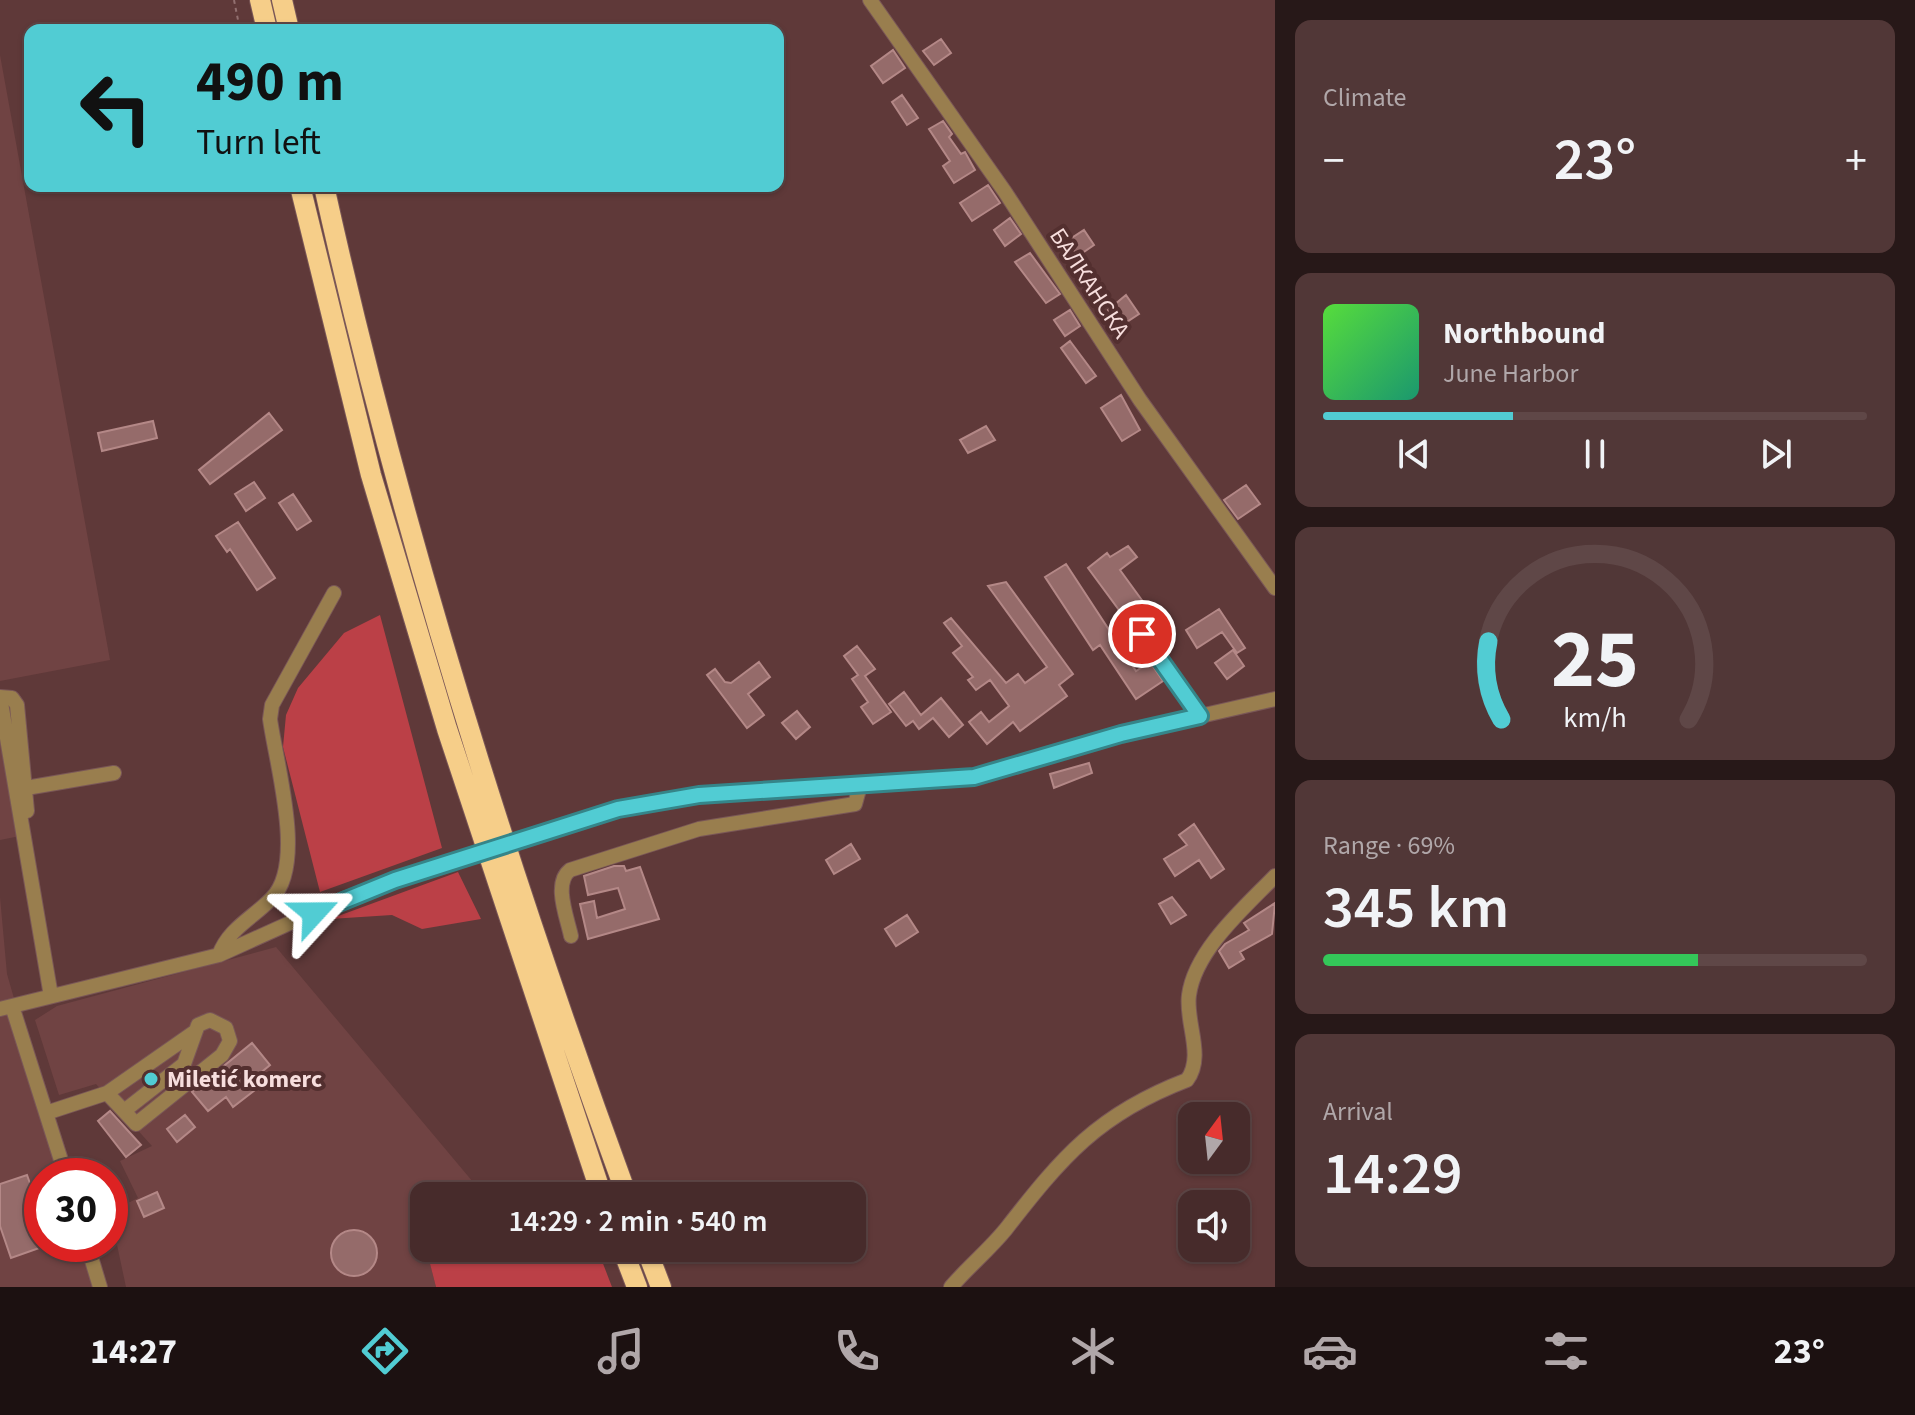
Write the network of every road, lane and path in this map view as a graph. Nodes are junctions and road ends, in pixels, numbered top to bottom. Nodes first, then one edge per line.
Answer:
1 (234, 0) edge
2 (260, 0) edge
3 (282, 0) edge
4 (870, 0) edge
5 (239, 24) edge
6 (266, 24) edge
7 (288, 24) edge
8 (301, 192) edge
9 (325, 192) edge
10 (1275, 588) edge
11 (334, 593) dead end
12 (1142, 634) dead end
13 (0, 697) edge
14 (1275, 699) edge
15 (1200, 716) junction
16 (114, 773) dead end
17 (860, 786) junction
18 (26, 788) junction
19 (21, 817) junction
20 (1275, 876) edge
21 (571, 936) dead end
22 (219, 955) junction
23 (51, 996) junction
24 (6, 1007) edge
25 (193, 1033) junction
26 (107, 1093) junction
27 (124, 1111) junction
28 (46, 1113) junction
29 (60, 1158) edge
30 (597, 1182) edge
31 (622, 1182) edge
32 (92, 1262) edge
33 (627, 1262) edge
34 (651, 1262) edge
35 (100, 1287) edge
36 (637, 1287) edge
37 (661, 1287) edge
38 (951, 1287) edge

1 - 5 path
2 - 6 highway
3 - 7 highway
4 - 10 street, БАЛКАНСКА
8 - 30 highway
9 - 31 highway
11 - 22 street
12 - 15 street
13 - 18 street
13 - 19 street
14 - 15 street
15 - 17 street
16 - 18 street
17 - 21 street
17 - 22 street, bridge
18 - 19 street
19 - 23 street
20 - 38 street
22 - 23 street
23 - 24 street
24 - 28 street
25 - 26 street
25 - 27 street
25 - 27 street
26 - 27 street
26 - 28 street
28 - 29 street
32 - 35 street
33 - 36 highway
34 - 37 highway

